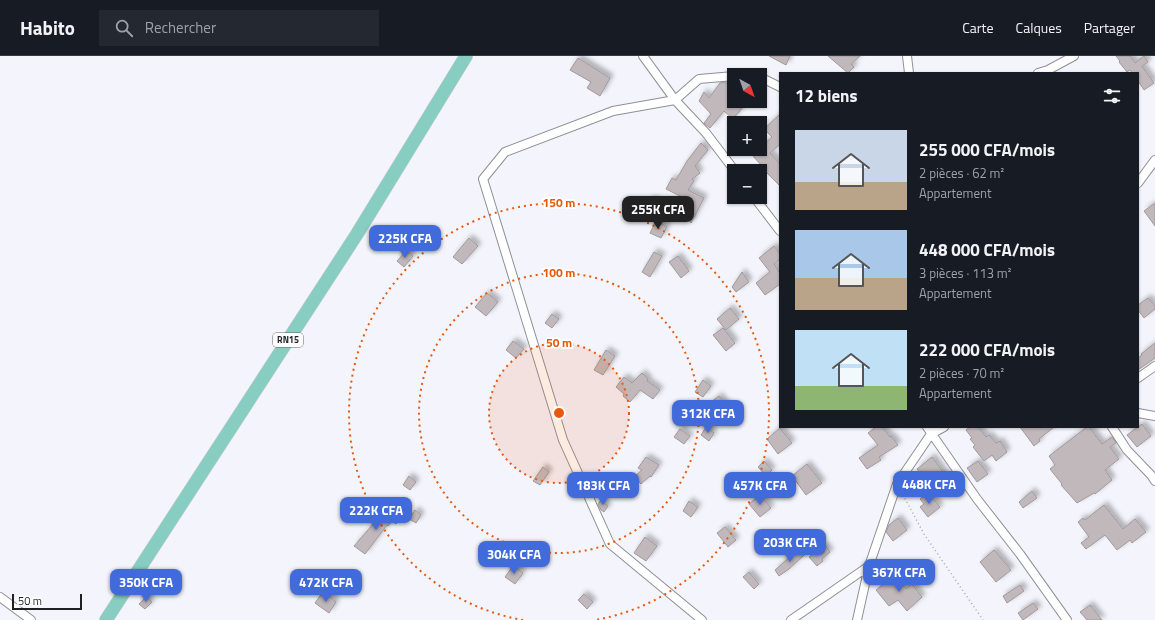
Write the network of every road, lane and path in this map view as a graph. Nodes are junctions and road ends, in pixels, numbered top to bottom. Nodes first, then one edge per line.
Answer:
1 (466, 56) edge
2 (643, 56) edge
3 (907, 56) edge
4 (1074, 56) edge
5 (908, 72) edge
6 (1041, 72) edge
7 (727, 77) edge
8 (767, 80) edge
9 (779, 86) edge
10 (675, 100) junction
11 (1155, 160) edge
12 (730, 164) edge
13 (1139, 182) edge
14 (759, 204) edge
15 (779, 230) edge
16 (1155, 366) edge
17 (1139, 377) edge
18 (1139, 413) edge
19 (1155, 416) edge
20 (1113, 428) edge
21 (930, 429) edge
22 (1155, 481) edge
23 (897, 484) junction
24 (869, 566) junction
25 (0, 596) edge
26 (31, 620) edge
27 (106, 620) edge
28 (702, 620) edge
29 (791, 620) edge
30 (857, 620) edge
31 (983, 620) edge
32 (1067, 620) edge

1 - 27 main road, RN15
2 - 10 street
3 - 5 street
4 - 6 street
7 - 10 street
8 - 9 street
10 - 12 street
10 - 28 street
11 - 13 street
14 - 15 street
16 - 17 street
18 - 19 street
20 - 22 street
21 - 23 street
21 - 32 street
23 - 24 street
23 - 31 path
24 - 29 street
24 - 30 street
25 - 26 street

